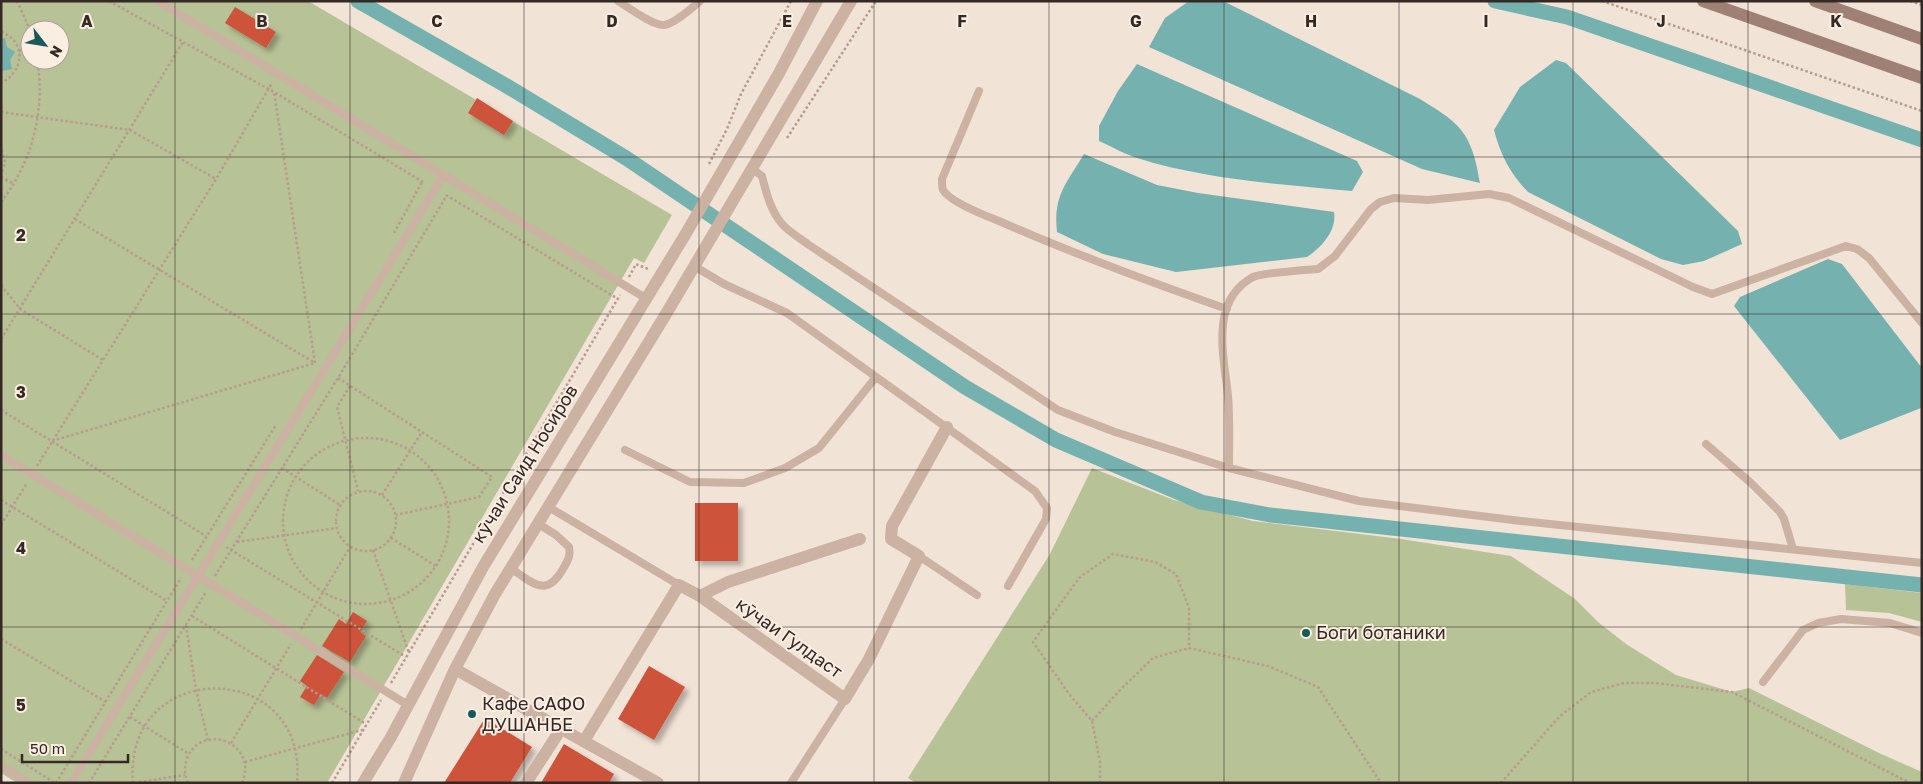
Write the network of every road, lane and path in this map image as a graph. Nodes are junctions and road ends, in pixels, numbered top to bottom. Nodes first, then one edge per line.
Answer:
1 (17, 1) edge
2 (109, 1) edge
3 (158, 1) edge
4 (618, 1) edge
5 (700, 1) edge
6 (790, 1) edge
7 (817, 1) edge
8 (851, 1) edge
9 (876, 1) edge
10 (1602, 1) edge
11 (1703, 1) edge
12 (1815, 1) edge
13 (1910, 1) edge
14 (1922, 5) edge
15 (26, 20) edge
16 (1, 32) edge
17 (1922, 39) edge
18 (183, 42) junction
19 (19, 51) joint
20 (38, 70) edge
21 (277, 75) junction
22 (1922, 78) edge
23 (1, 83) edge
24 (269, 89) junction
25 (979, 91) dead end
26 (274, 92) junction
27 (1922, 111) edge
28 (1, 112) edge
29 (38, 117) junction
30 (130, 130) junction
31 (783, 144) dead end
32 (1, 150) edge
33 (711, 161) dead end
34 (751, 168) junction
35 (443, 176) junction
36 (1, 177) edge
37 (216, 179) junction
38 (422, 182) junction
39 (14, 184) junction
40 (435, 189) junction
41 (447, 195) junction
42 (1, 202) edge
43 (75, 219) junction
44 (394, 233) dead end
45 (652, 262) dead end
46 (694, 266) junction
47 (159, 270) junction
48 (1, 285) edge
49 (625, 286) junction
50 (618, 299) junction
51 (647, 299) junction
52 (20, 309) junction
53 (1227, 309) junction
54 (1922, 323) edge
55 (1, 339) edge
56 (320, 356) dead end
57 (104, 360) junction
58 (315, 364) junction
59 (310, 372) dead end
60 (876, 377) junction
61 (338, 378) junction
62 (350, 386) junction
63 (1, 410) edge
64 (279, 421) dead end
65 (947, 427) junction
66 (422, 432) junction
67 (346, 441) junction
68 (52, 442) junction
69 (1706, 444) dead end
70 (410, 450) junction
71 (625, 450) dead end
72 (1, 455) edge
73 (282, 468) junction
74 (1230, 468) junction
75 (32, 474) junction
76 (296, 477) junction
77 (358, 491) junction
78 (382, 495) junction
79 (447, 504) junction
80 (340, 505) junction
81 (547, 506) junction
82 (396, 515) junction
83 (514, 516) junction
84 (1, 525) edge
85 (535, 525) junction
86 (337, 528) junction
87 (207, 536) junction
88 (285, 536) junction
89 (391, 538) junction
90 (860, 539) dead end
91 (236, 542) junction
92 (219, 543) junction
93 (231, 550) junction
94 (373, 550) junction
95 (1793, 550) junction
96 (919, 556) junction
97 (1922, 563) edge
98 (436, 566) junction
99 (510, 568) junction
100 (186, 569) junction
101 (198, 576) junction
102 (211, 584) junction
103 (678, 585) junction
104 (1008, 586) dead end
105 (977, 595) dead end
106 (700, 596) junction
107 (390, 600) junction
108 (186, 624) junction
109 (1922, 633) edge
110 (1, 639) edge
111 (1189, 648) junction
112 (409, 653) junction
113 (406, 658) junction
114 (455, 669) junction
115 (1763, 682) dead end
116 (196, 690) junction
117 (386, 691) junction
118 (845, 699) junction
119 (106, 702) junction
120 (408, 704) junction
121 (130, 717) junction
122 (1092, 721) junction
123 (145, 726) junction
124 (561, 728) junction
125 (363, 730) junction
126 (208, 740) junction
127 (584, 741) junction
128 (1, 749) edge
129 (295, 749) junction
130 (189, 754) junction
131 (245, 762) junction
132 (1, 766) edge
133 (185, 775) junction
134 (29, 783) edge
135 (56, 783) edge
136 (71, 783) edge
137 (89, 783) edge
138 (134, 783) edge
139 (188, 783) edge
140 (242, 783) edge
141 (297, 783) edge
142 (332, 783) edge
143 (364, 783) edge
144 (404, 783) edge
145 (526, 783) edge
146 (658, 783) edge
147 (791, 783) edge
148 (1100, 783) edge
149 (1381, 783) edge
150 (1501, 783) edge
151 (1910, 783) edge

1 - 15 path
2 - 18 path
3 - 21 lane
4 - 5 lane
6 - 33 path
7 - 51 street, кӯчаи Саид Носиров
8 - 34 street
9 - 31 path
10 - 27 path
11 - 22 main road
12 - 17 main road
13 - 14 path
16 - 19 path
18 - 24 path
18 - 30 path
19 - 23 path
20 - 29 path
21 - 24 path
21 - 35 lane
24 - 26 path
24 - 37 path
25 - 53 lane
26 - 38 path
26 - 58 path
28 - 29 path
29 - 30 path
29 - 39 path
30 - 37 path
30 - 43 path
32 - 36 path
34 - 46 street
34 - 74 lane
35 - 40 lane
35 - 49 lane
36 - 39 path
37 - 47 path
38 - 40 path
38 - 44 path
39 - 42 path
40 - 41 path
40 - 92 lane
41 - 50 path
41 - 61 path
43 - 47 path
43 - 52 path
45 - 49 path
46 - 60 lane
46 - 81 street
47 - 57 path
47 - 58 path
48 - 52 path
49 - 50 path
49 - 51 lane
50 - 112 path
51 - 83 street, кӯчаи Саид Носиров
52 - 55 path
52 - 57 path
53 - 54 lane
53 - 74 lane
56 - 58 path
57 - 68 path
58 - 59 path
58 - 68 path
60 - 65 lane
60 - 71 lane
61 - 62 path
61 - 73 path
62 - 66 path
62 - 67 path
63 - 68 path
64 - 87 path
65 - 96 street
65 - 104 lane
66 - 70 path
66 - 79 path
67 - 70 path
67 - 76 path
67 - 77 path
68 - 75 path
68 - 87 path
69 - 95 lane
70 - 78 path
70 - 79 path
72 - 75 lane
73 - 76 path
73 - 91 path
74 - 95 lane
75 - 84 path
75 - 100 lane
76 - 80 path
76 - 88 path
77 - 78 path
77 - 80 path
78 - 82 path
79 - 82 path
79 - 98 path
80 - 86 path
81 - 85 street
81 - 103 lane
82 - 89 path
83 - 85 street
83 - 120 street, кӯчаи Саид Носиров
85 - 99 street
85 - 99 lane
86 - 88 path
86 - 94 path
87 - 92 path
87 - 100 path
88 - 91 path
88 - 107 path
89 - 94 path
89 - 98 path
90 - 106 street
91 - 93 path
92 - 93 path
92 - 101 lane
93 - 102 path
93 - 113 path
94 - 107 path
95 - 97 lane
96 - 105 lane
96 - 118 street
98 - 107 path
99 - 114 street
100 - 101 lane
100 - 119 path
101 - 102 lane
101 - 136 lane
102 - 108 path
102 - 117 lane
103 - 106 street, кӯчаи Гулдаст
103 - 127 street
106 - 118 street, кӯчаи Гулдаст
107 - 112 path
108 - 116 path
108 - 121 path
109 - 115 lane
110 - 119 path
111 - 122 path
111 - 122 path
111 - 149 path
112 - 113 path
113 - 117 path
114 - 124 street
114 - 144 street
116 - 123 path
116 - 126 path
116 - 129 path
117 - 120 lane
117 - 125 path
118 - 147 lane, кӯчаи Гулдаст
119 - 135 path
120 - 143 street, кӯчаи Саид Носиров
121 - 123 path
121 - 137 path
122 - 148 path
123 - 130 path
123 - 138 path
124 - 127 street
124 - 145 street
125 - 129 path
125 - 142 path
126 - 130 path
126 - 131 path
127 - 146 street
128 - 135 path
129 - 131 path
129 - 141 path
130 - 133 path
131 - 140 path
132 - 134 lane
133 - 138 path
133 - 139 path
150 - 151 path

